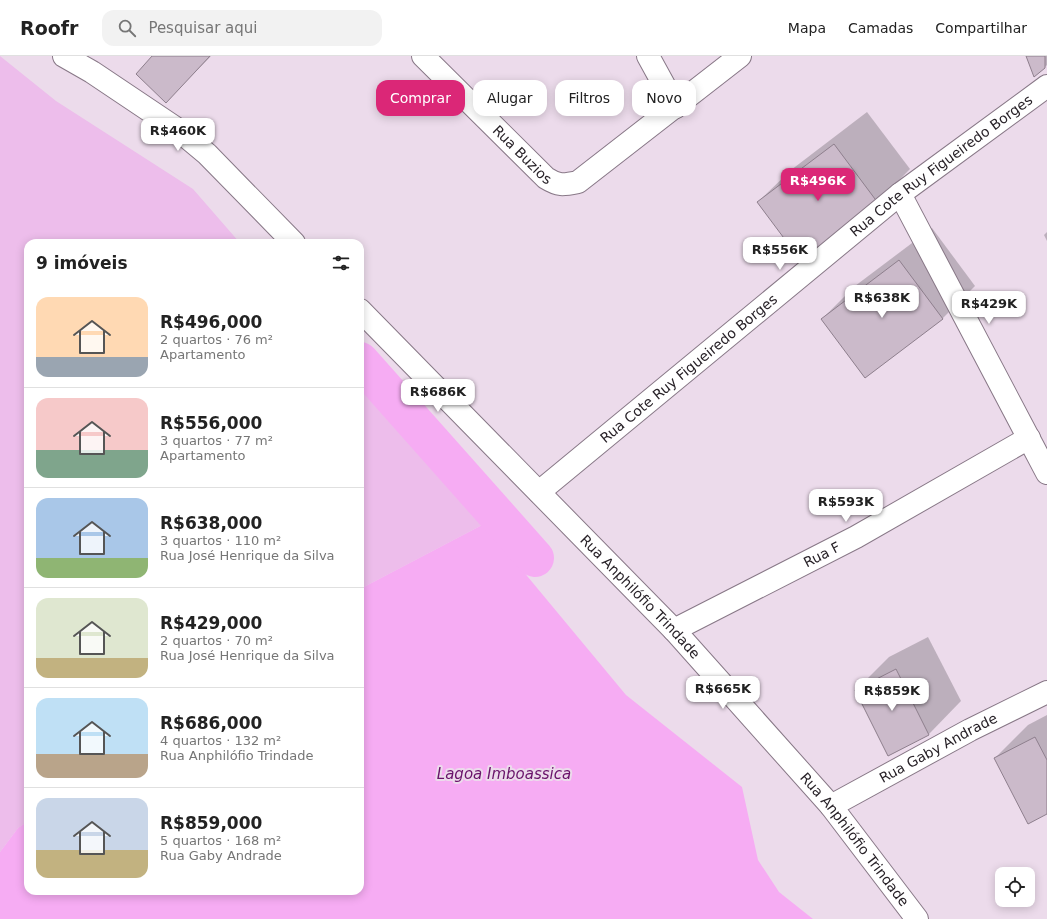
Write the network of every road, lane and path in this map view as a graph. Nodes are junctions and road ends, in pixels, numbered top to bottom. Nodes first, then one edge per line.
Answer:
1 (64, 56) edge
2 (424, 56) edge
3 (648, 56) edge
4 (740, 56) edge
5 (661, 80) edge
6 (1047, 86) edge
7 (696, 91) edge
8 (664, 116) edge
9 (900, 194) junction
10 (290, 239) edge
11 (364, 314) edge
12 (1029, 438) junction
13 (1047, 473) edge
14 (539, 492) junction
15 (674, 630) junction
16 (1047, 692) edge
17 (831, 806) junction
18 (917, 919) edge

1 - 10 street
2 - 8 street, Rua Buzios
3 - 5 street
4 - 7 street
6 - 9 street, Rua Cote Ruy Figueiredo Borges
9 - 12 street
9 - 14 street, Rua Cote Ruy Figueiredo Borges
11 - 14 street, Rua Anphilófio Trindade
12 - 13 street
12 - 15 street, Rua F
14 - 15 street, Rua Anphilófio Trindade
15 - 17 street, Rua Anphilófio Trindade
16 - 17 street, Rua Gaby Andrade
17 - 18 street, Rua Anphilófio Trindade

